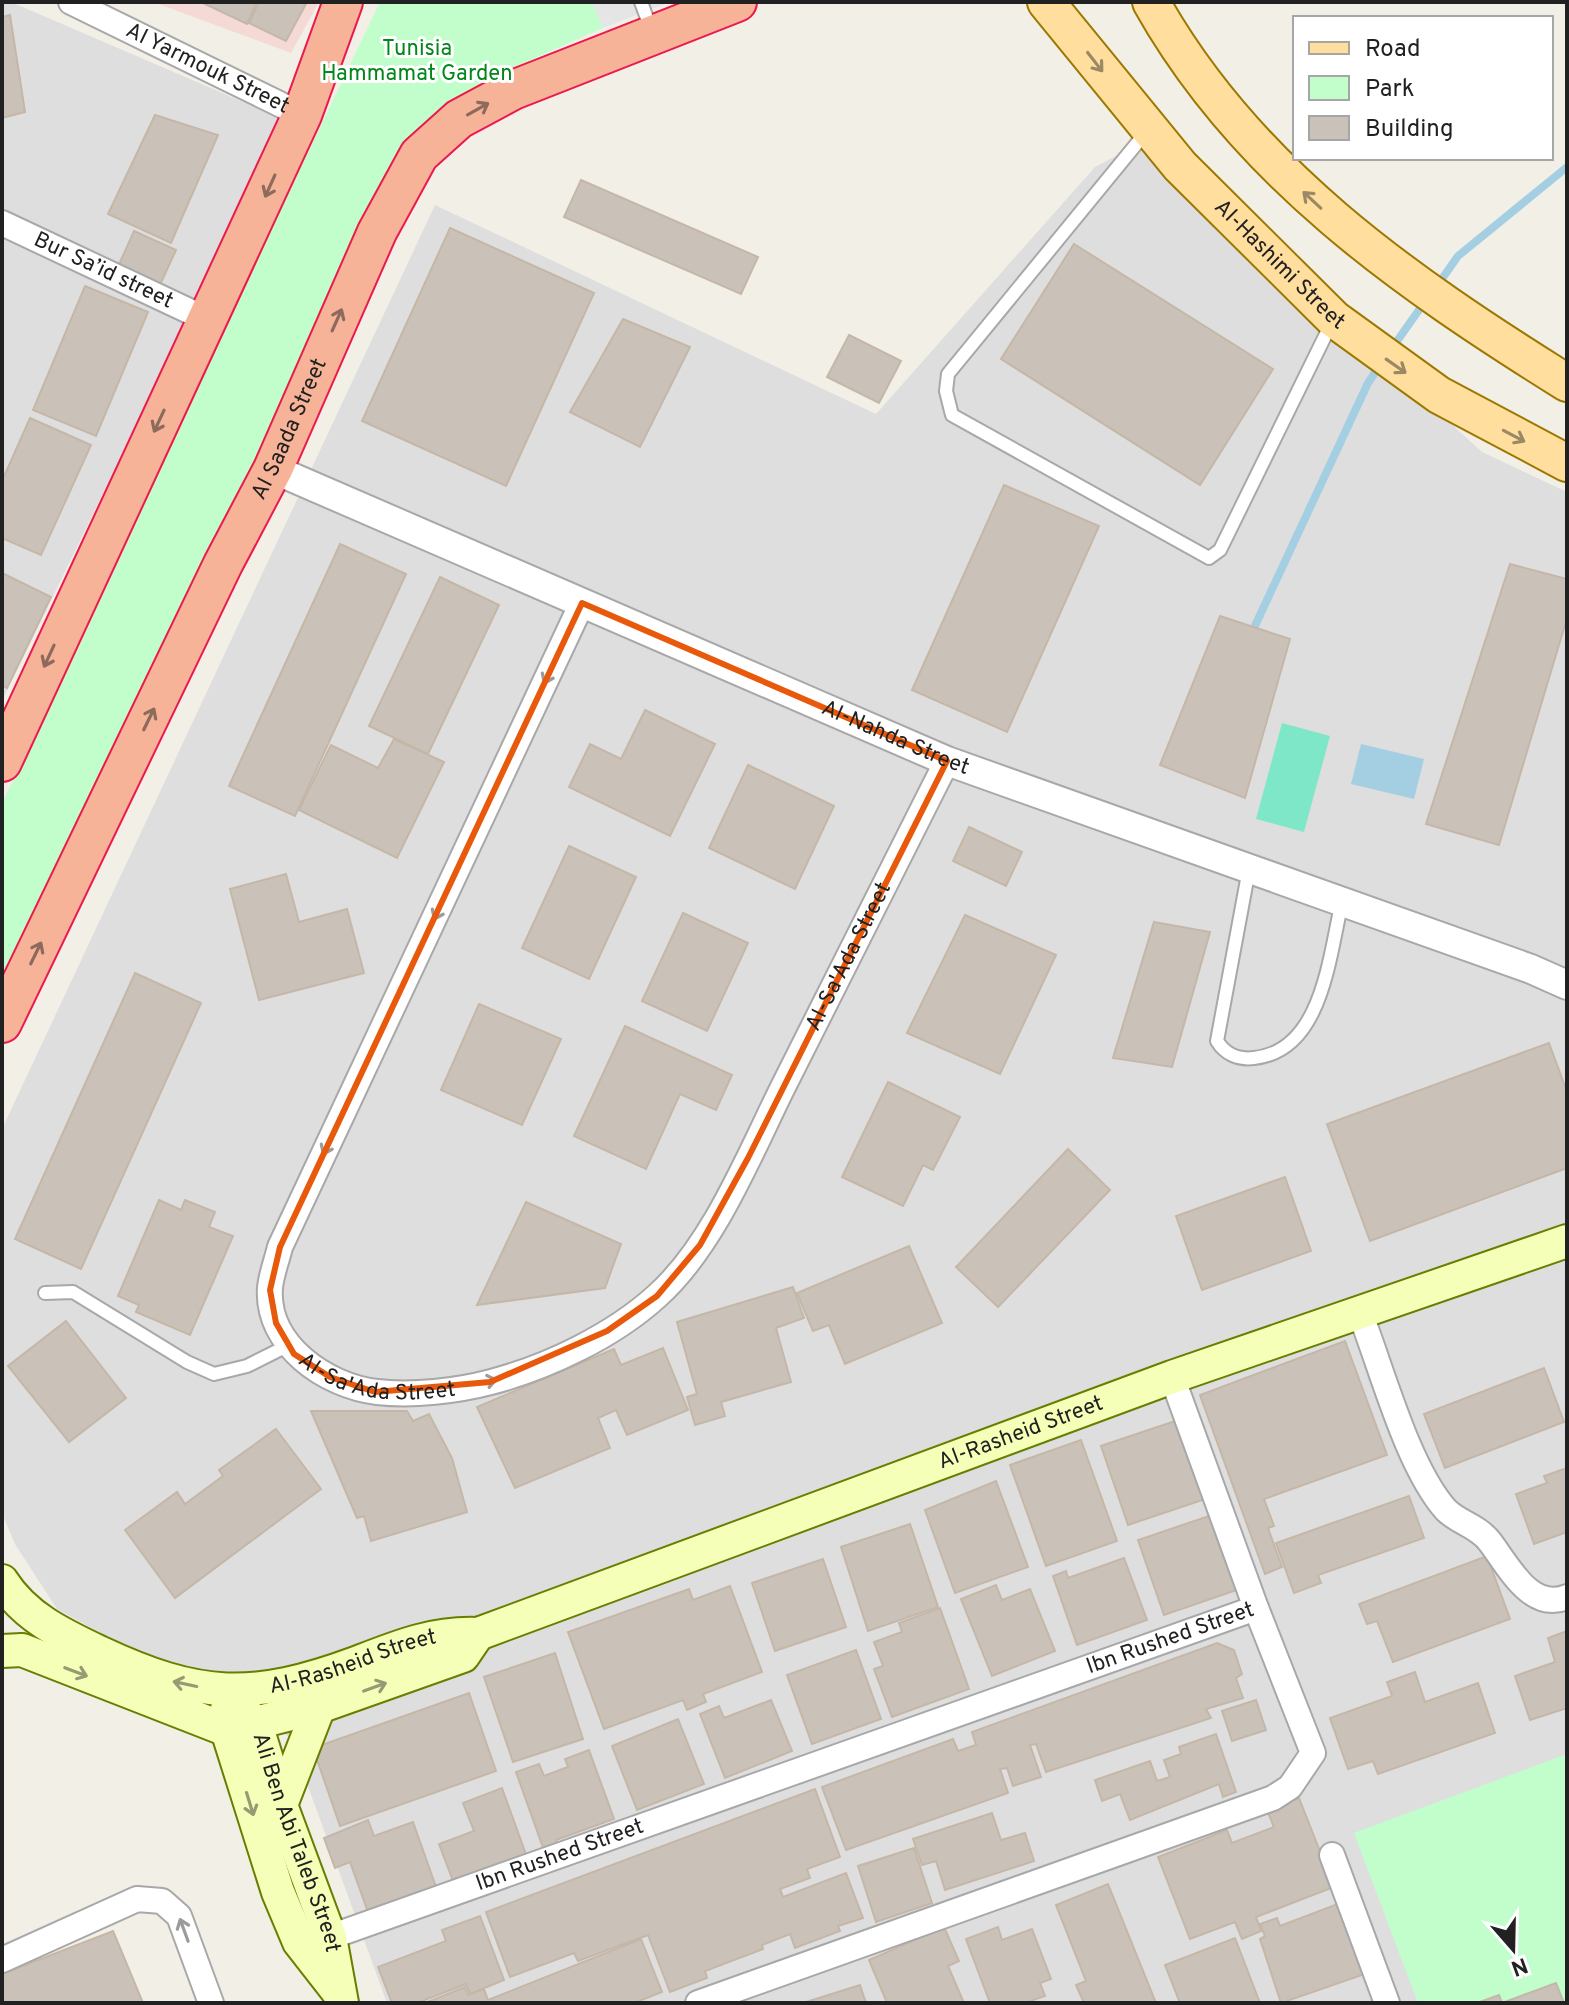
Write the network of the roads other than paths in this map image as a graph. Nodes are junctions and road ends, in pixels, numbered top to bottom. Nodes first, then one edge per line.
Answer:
1 (71, 2) edge
2 (343, 2) edge
3 (737, 2) edge
4 (1046, 2) edge
5 (1151, 2) edge
6 (647, 18) edge
7 (302, 115) junction
8 (1148, 129) junction
9 (2, 223) edge
10 (206, 319) junction
11 (1334, 319) junction
12 (1567, 383) edge
13 (1567, 463) edge
14 (273, 469) junction
15 (582, 603) junction
16 (5, 745) edge
17 (947, 761) junction
18 (1249, 869) junction
19 (1342, 902) junction
20 (1531, 969) junction
21 (1567, 973) edge
22 (1567, 985) edge
23 (2, 1023) edge
24 (1567, 1241) edge
25 (45, 1293) dead end
26 (1360, 1313) junction
27 (289, 1345) junction
28 (1172, 1377) junction
29 (2, 1581) edge
30 (1567, 1597) edge
31 (1256, 1608) junction
32 (478, 1634) junction
33 (2, 1651) edge
34 (227, 1692) junction
35 (319, 1707) junction
36 (241, 1727) junction
37 (281, 1805) junction
38 (1332, 1855) dead end
39 (321, 1948) junction
40 (2, 1960) edge
41 (340, 1998) edge
42 (211, 2003) edge
43 (698, 2003) edge
44 (1387, 2003) edge

1 - 7 street, Al Yarmouk Street
2 - 7 highway
3 - 6 highway, Al Saada Street
4 -> 8 main road, Al-Hashimi Street
12 -> 5 main road
14 -> 6 highway, Al Saada Street
7 -> 10 highway
8 - 11 main road, Al-Hashimi Street
8 - 11 lane
9 - 10 street, Bur Sa’id street
10 -> 16 highway
11 -> 13 main road, Al-Hashimi Street
14 - 15 street, Al-Nahda Street
23 -> 14 highway, Al Saada Street
15 - 17 street, Al-Nahda Street
15 -> 27 street, Al-Sa'Ada Street
17 - 18 street, Al-Nahda Street
27 -> 17 street, Al-Sa'Ada Street
18 - 19 street, Al-Nahda Street
18 - 19 lane
19 - 20 street, Al-Nahda Street
20 - 21 street, Al-Nahda Street
20 - 22 street, Al-Nahda Street
24 - 26 main road, Al-Rasheid Street
25 - 27 lane
26 - 28 main road, Al-Rasheid Street
26 - 30 street
28 - 31 street
28 - 32 main road, Al-Rasheid Street
34 -> 29 main road, Al-Rasheid Street
31 - 39 street, Ibn Rushed Street
31 - 43 street, Ibn Rushed Street
32 - 34 main road, Al-Rasheid Street
35 -> 32 main road, Al-Rasheid Street
33 -> 36 main road
34 - 36 main road, Ali Ben Abi Taleb Street
35 - 36 main road, Al-Rasheid Street
35 - 37 main road
36 - 37 main road, Ali Ben Abi Taleb Street
36 -> 39 main road
37 - 39 main road, Ali Ben Abi Taleb Street
38 - 44 street
39 - 41 main road, Ali Ben Abi Taleb Street
42 -> 40 street

